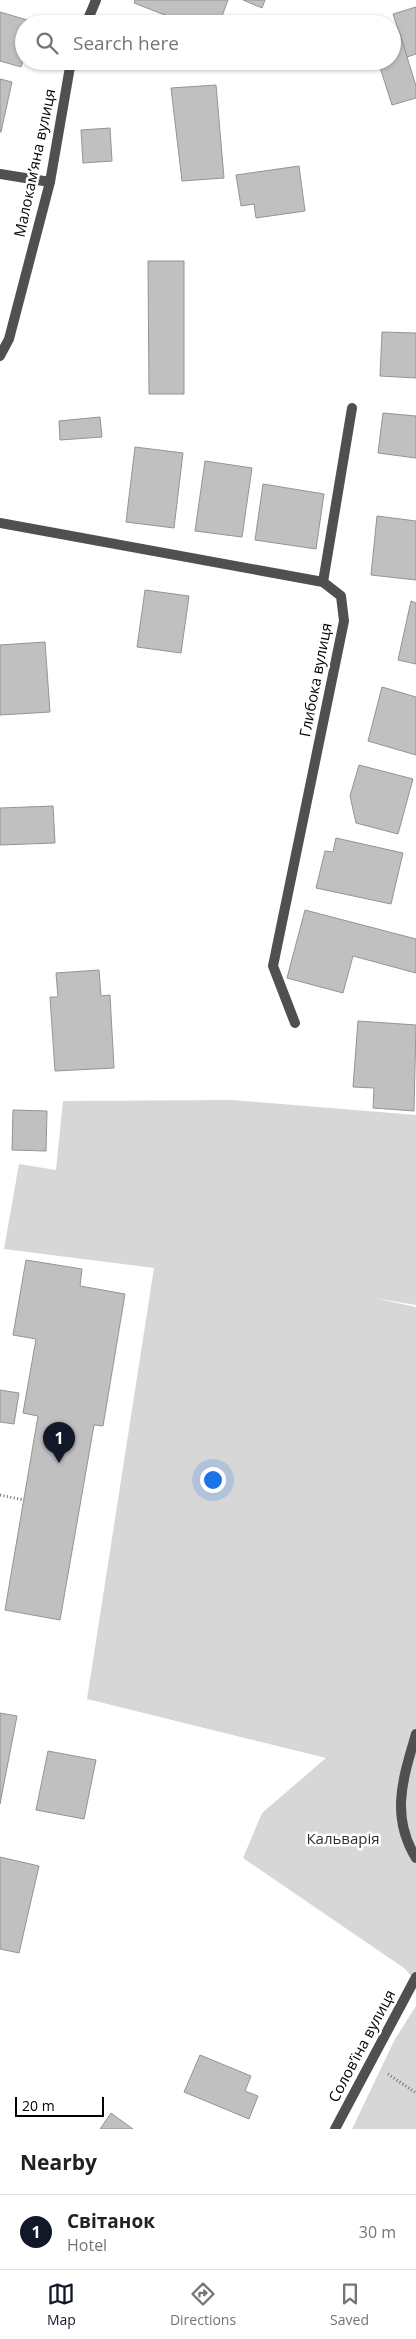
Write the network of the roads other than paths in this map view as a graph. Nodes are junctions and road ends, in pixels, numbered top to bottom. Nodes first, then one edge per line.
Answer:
1 (96, 0) edge
2 (90, 15) edge
3 (69, 70) edge
4 (0, 174) edge
5 (50, 182) junction
6 (0, 356) edge
7 (352, 408) dead end
8 (0, 523) edge
9 (323, 582) junction
10 (295, 1023) dead end
11 (416, 1734) edge
12 (416, 1858) edge
13 (416, 1977) edge
14 (335, 2129) edge

1 - 2 street
3 - 5 street, Малокамʼяна вулиця
4 - 5 street
5 - 6 street, Малокамʼяна вулиця
7 - 9 street
8 - 9 street
9 - 10 street, Глибока вулиця
11 - 12 street
13 - 14 street, Соловʼїна вулиця

